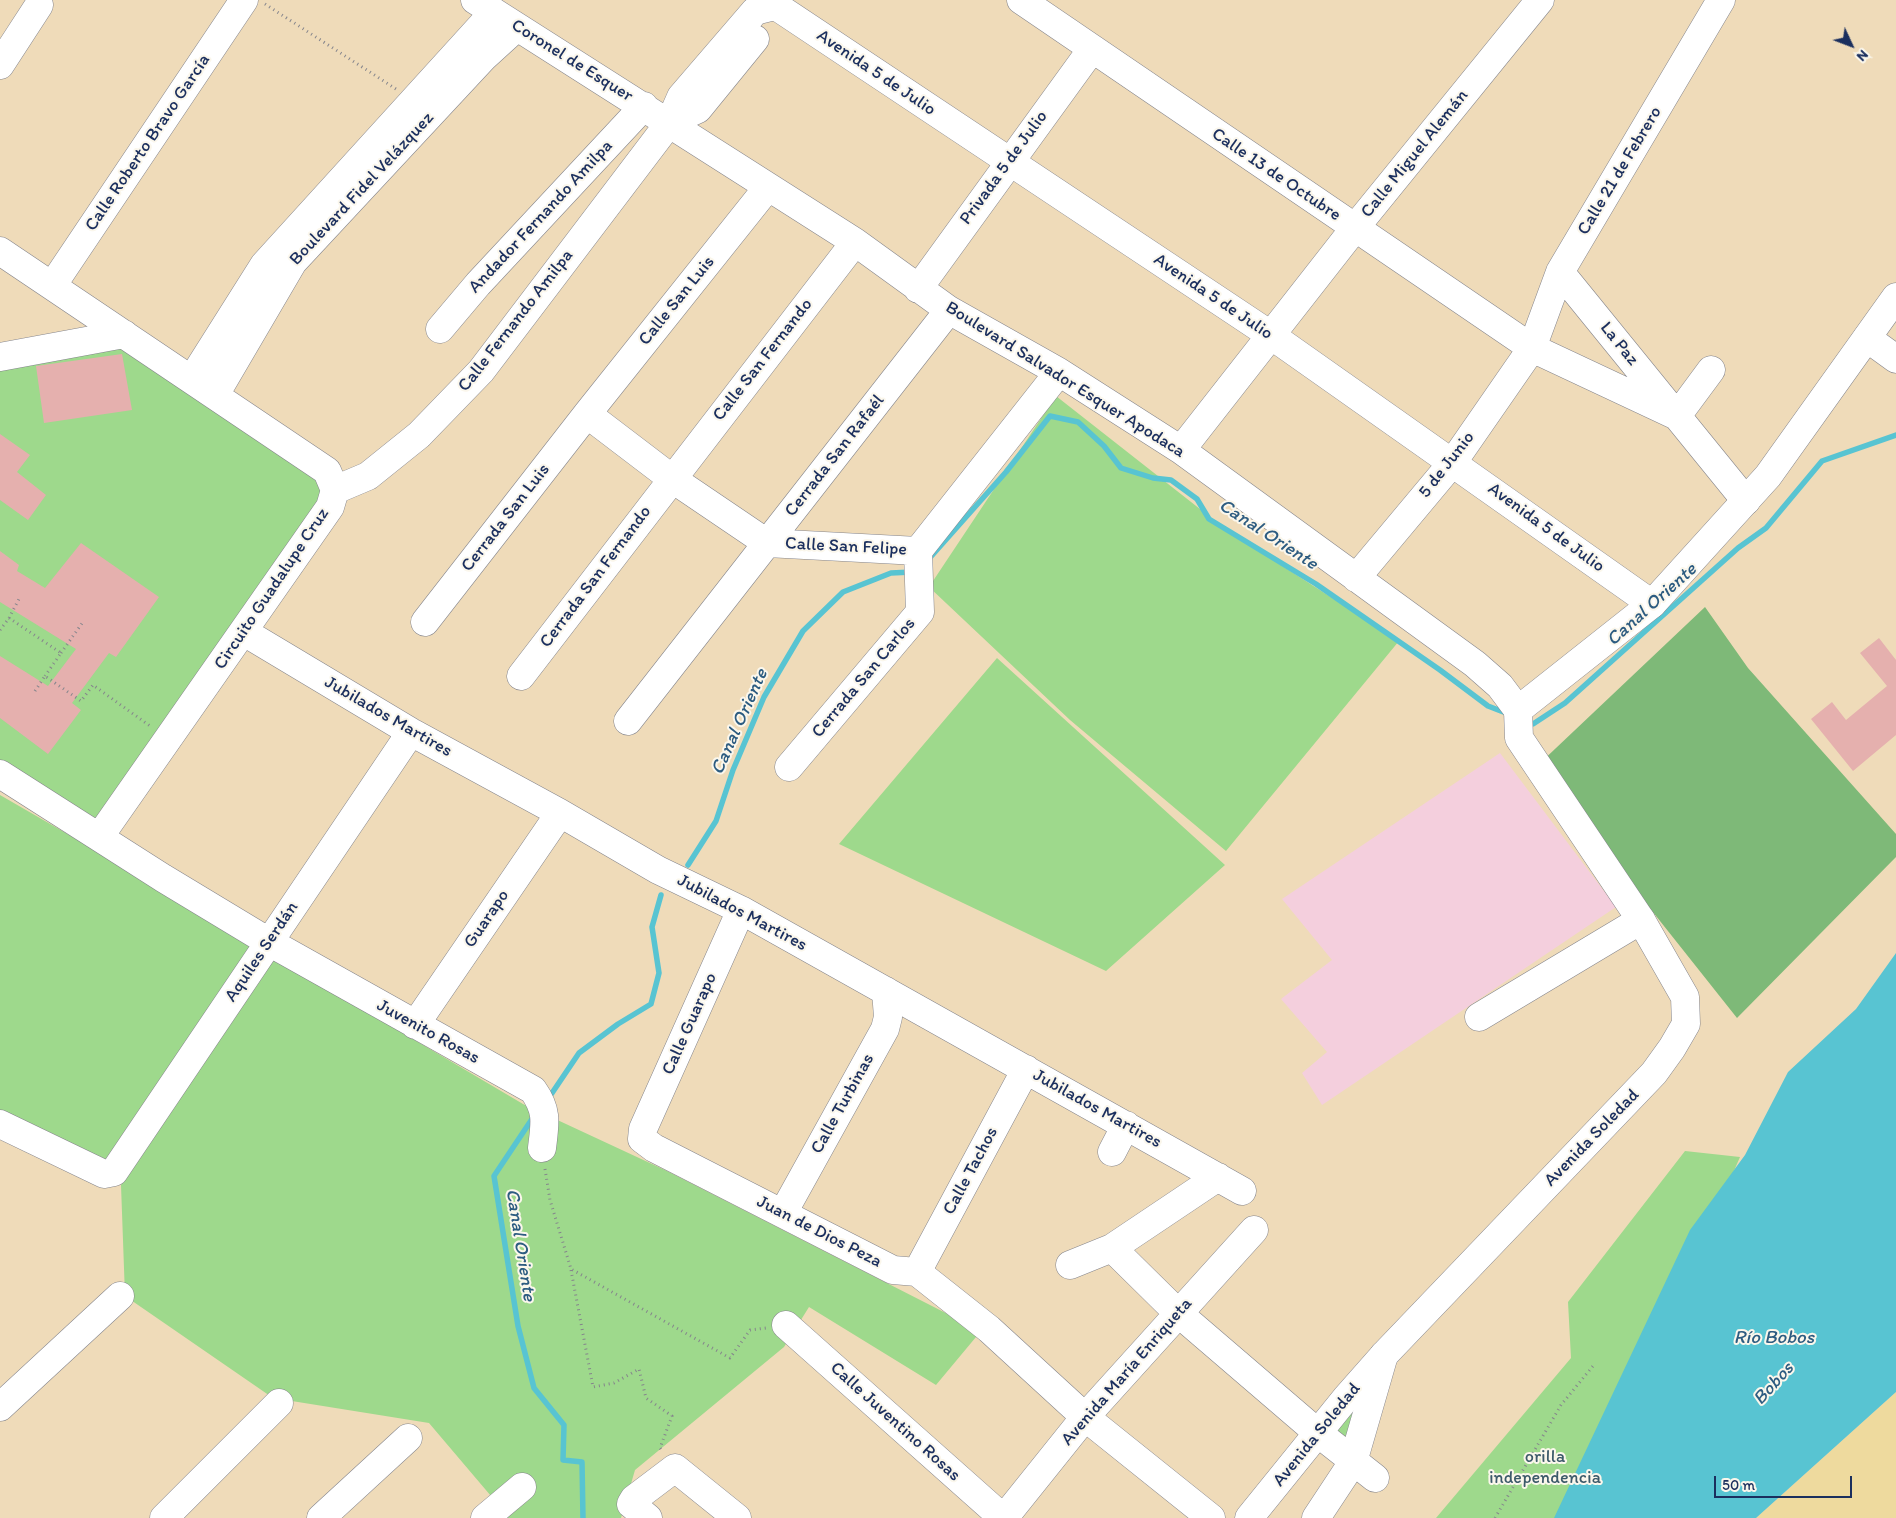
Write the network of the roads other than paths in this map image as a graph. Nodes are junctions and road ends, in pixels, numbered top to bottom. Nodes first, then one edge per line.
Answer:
1 (244, 0) edge
2 (1021, 0) edge
3 (1540, 0) edge
4 (1720, 0) edge
5 (774, 2) edge
6 (40, 5) dead end
7 (484, 6) edge
8 (517, 27) junction
9 (1092, 49) junction
10 (0, 65) edge
11 (644, 106) junction
12 (670, 122) junction
13 (1009, 162) junction
14 (768, 187) junction
15 (1354, 229) junction
16 (855, 242) junction
17 (0, 251) edge
18 (1560, 272) junction
19 (52, 286) junction
20 (918, 288) junction
21 (1896, 297) edge
22 (949, 310) junction
23 (440, 329) dead end
24 (124, 334) junction
25 (1272, 336) junction
26 (1866, 338) junction
27 (1532, 348) junction
28 (0, 357) edge
29 (1896, 359) edge
30 (1712, 370) dead end
31 (1059, 372) junction
32 (192, 379) junction
33 (215, 395) junction
34 (587, 414) junction
35 (1677, 416) junction
36 (1181, 450) junction
37 (1453, 462) junction
38 (671, 478) junction
39 (335, 490) junction
40 (1746, 501) junction
41 (767, 543) junction
42 (918, 551) junction
43 (1356, 578) junction
44 (1652, 604) junction
45 (426, 622) dead end
46 (244, 632) junction
47 (521, 676) dead end
48 (1518, 710) junction
49 (628, 721) dead end
50 (411, 732) junction
51 (789, 767) dead end
52 (0, 774) edge
53 (560, 813) junction
54 (100, 836) junction
55 (741, 910) junction
56 (1641, 920) junction
57 (269, 942) junction
58 (886, 992) junction
59 (1479, 1017) dead end
60 (415, 1025) junction
61 (1026, 1069) junction
62 (0, 1124) edge
63 (1126, 1125) junction
64 (642, 1139) joint
65 (542, 1148) road end
66 (1112, 1152) dead end
67 (1218, 1177) junction
68 (1242, 1191) dead end
69 (783, 1213) junction
70 (1254, 1230) dead end
71 (1112, 1248) junction
72 (1070, 1265) dead end
73 (917, 1272) junction
74 (120, 1296) dead end
75 (1177, 1312) junction
76 (786, 1325) road end
77 (1384, 1355) junction
78 (279, 1403) dead end
79 (0, 1407) edge
80 (1085, 1417) junction
81 (1318, 1433) junction
82 (408, 1438) dead end
83 (1353, 1462) junction
84 (1376, 1478) dead end
85 (522, 1486) dead end
86 (164, 1518) edge
87 (321, 1518) edge
88 (485, 1518) edge
89 (648, 1518) edge
90 (737, 1518) edge
91 (1004, 1518) edge
92 (1211, 1518) edge
93 (1249, 1518) edge
94 (1316, 1518) edge

1 - 19 street, Calle Roberto Bravo García
2 - 9 street, Calle 13 de Octubre
3 - 15 street, Calle Miguel Alemán
4 - 18 street, Calle 21 de Febrero
5 - 12 street
5 - 13 street, Avenida 5 de Julio
6 - 10 street
7 - 8 street, Coronel de Esquer
7 - 32 street, Boulevard Fidel Velázquez
8 - 11 street, Coronel de Esquer
8 - 33 street, Boulevard Fidel Velázquez
9 - 13 street, Privada 5 de Julio
9 - 15 street, Calle 13 de Octubre
11 - 12 street, Coronel de Esquer
11 - 23 street, Andador Fernando Amilpa
12 - 14 street, Boulevard Salvador Esquer Apodaca
12 - 39 street, Calle Fernando Amilpa
13 - 20 street, Privada 5 de Julio
13 - 25 street, Avenida 5 de Julio
14 - 16 street, Boulevard Salvador Esquer Apodaca
14 - 34 street, Calle San Luis
15 - 25 street, Calle Miguel Alemán
15 - 27 street, Calle 13 de Octubre
16 - 20 street, Boulevard Salvador Esquer Apodaca
16 - 38 street, Calle San Fernando
17 - 19 street, Circuito Guadalupe Cruz
18 - 27 street, Calle 21 de Febrero
18 - 35 street, La Paz
19 - 24 street, Circuito Guadalupe Cruz
20 - 22 street, Boulevard Salvador Esquer Apodaca
21 - 26 street
22 - 31 street, Boulevard Salvador Esquer Apodaca
22 - 41 street, Cerrada San Rafaél
24 - 28 street
24 - 32 street, Circuito Guadalupe Cruz
25 - 36 street, Calle Miguel Alemán
25 - 37 street, Avenida 5 de Julio
26 - 29 street
26 - 40 street
27 - 35 street, Calle 13 de Octubre
27 - 37 street, 5 de Junio
30 - 35 street
31 - 36 street, Boulevard Salvador Esquer Apodaca
31 - 42 street, Calle San Felipe
32 - 33 street, Circuito Guadalupe Cruz
33 - 39 street, Circuito Guadalupe Cruz
34 - 38 street, Calle San Felipe
34 - 45 street, Cerrada San Luis
35 - 40 street, La Paz
36 - 43 street, Boulevard Salvador Esquer Apodaca
37 - 43 street, 5 de Junio
37 - 44 street, Avenida 5 de Julio
38 - 41 street, Calle San Felipe
38 - 47 street, Cerrada San Fernando
39 - 46 street, Circuito Guadalupe Cruz
40 - 44 street
41 - 42 street, Calle San Felipe
41 - 49 street, Cerrada San Rafaél
42 - 51 street, Cerrada San Carlos
43 - 48 street, Boulevard Salvador Esquer Apodaca
44 - 48 street
46 - 50 street, Jubilados Martires
46 - 54 street, Circuito Guadalupe Cruz
48 - 56 street, Avenida Soledad
50 - 53 street, Jubilados Martires
50 - 57 street, Aquiles Serdán
52 - 54 street
53 - 55 street, Jubilados Martires
53 - 60 street, Guarapo
54 - 57 street, Juvenito Rosas
55 - 58 street, Jubilados Martires
55 - 64 street, Calle Guarapo
56 - 59 street
56 - 77 street, Avenida Soledad
57 - 60 street, Juvenito Rosas
57 - 62 street, Aquiles Serdán
58 - 61 street, Jubilados Martires
58 - 69 street, Calle Turbinas
60 - 65 street, Juvenito Rosas
61 - 63 street, Jubilados Martires
61 - 73 street, Calle Tachos
63 - 66 street
63 - 67 street, Jubilados Martires
64 - 69 street, Juan de Dios Peza
67 - 68 street, Jubilados Martires
67 - 71 street
69 - 73 street, Juan de Dios Peza
70 - 75 street, Avenida María Enriqueta
71 - 72 street
71 - 75 street
73 - 80 street
74 - 79 street
75 - 80 street, Avenida María Enriqueta
75 - 81 street
76 - 91 street, Calle Juventino Rosas
77 - 81 street, Avenida Soledad
77 - 83 street
78 - 86 street
80 - 91 street, Avenida María Enriqueta
80 - 92 street
81 - 83 street
81 - 93 street, Avenida Soledad
82 - 87 street
83 - 84 street
83 - 94 street
85 - 88 street
89 - 90 street

